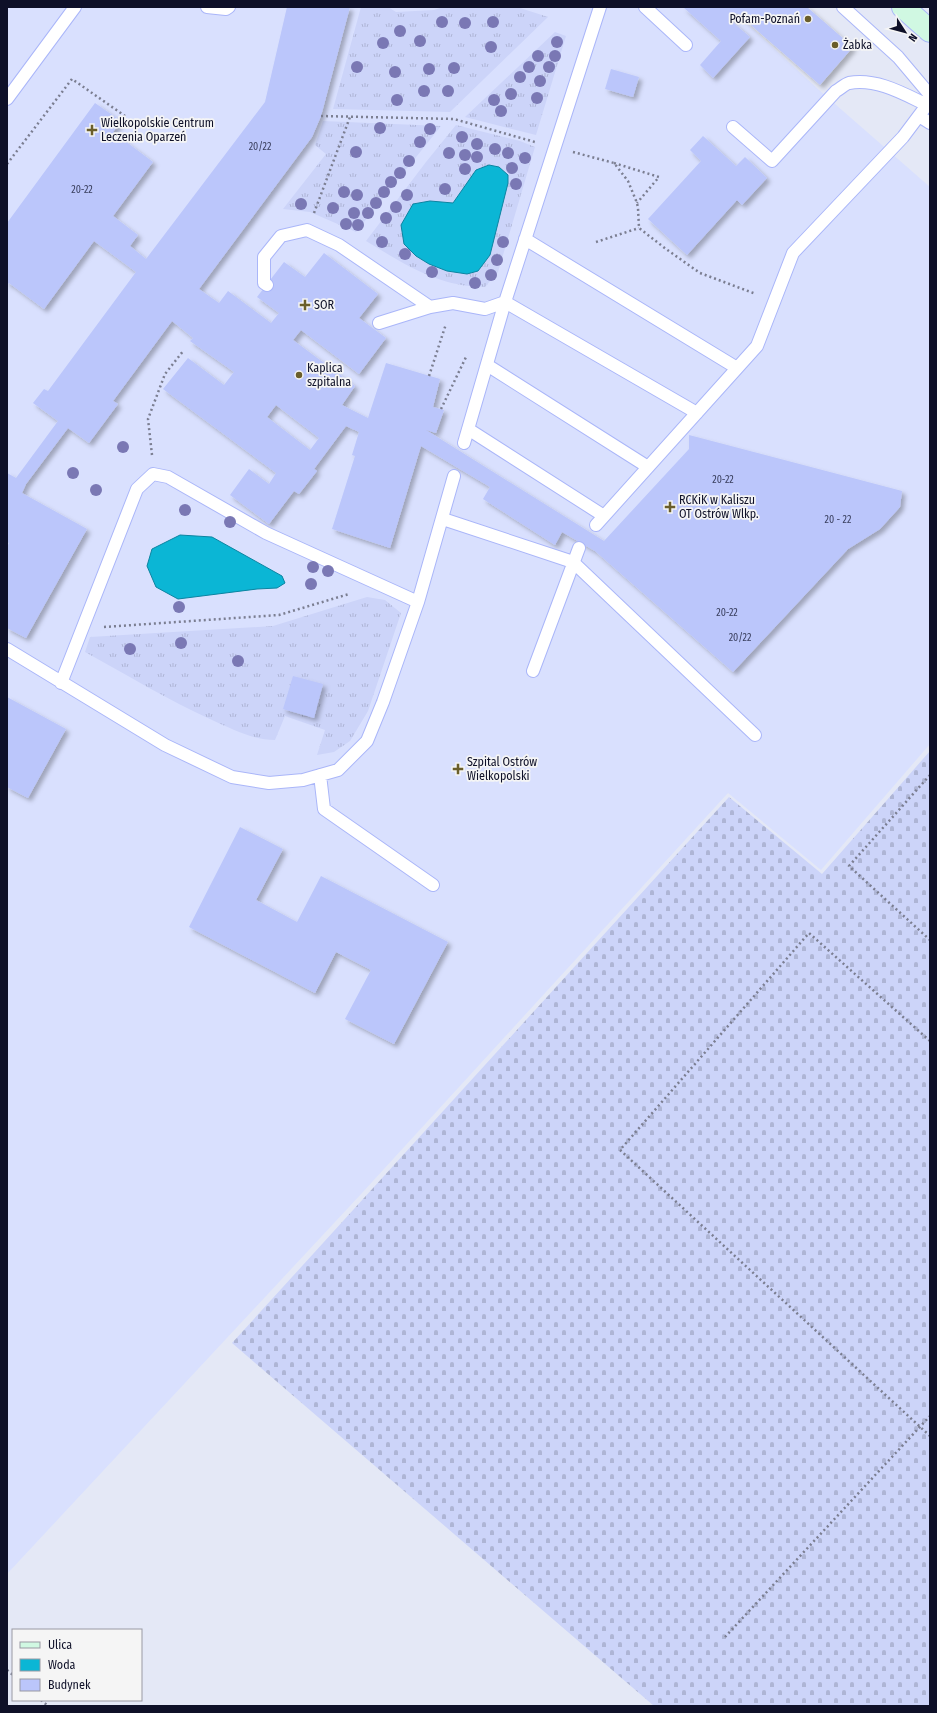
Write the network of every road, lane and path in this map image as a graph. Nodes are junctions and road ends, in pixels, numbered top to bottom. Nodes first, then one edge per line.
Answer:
1 (75, 7) edge
2 (207, 7) edge
3 (229, 7) edge
4 (600, 7) edge
5 (645, 7) edge
6 (843, 7) edge
7 (903, 7) edge
8 (930, 31) edge
9 (686, 45) dead end
10 (7, 98) edge
11 (929, 100) edge
12 (125, 116) dead end
13 (321, 116) dead end
14 (919, 116) junction
15 (350, 117) junction
16 (930, 124) edge
17 (733, 127) dead end
18 (555, 147) junction
19 (614, 163) junction
20 (7, 164) edge
21 (637, 203) junction
22 (312, 219) dead end
23 (639, 228) junction
24 (525, 239) junction
25 (596, 242) dead end
26 (267, 285) dead end
27 (505, 302) junction
28 (774, 302) junction
29 (453, 303) junction
30 (430, 307) junction
31 (379, 322) dead end
32 (470, 349) dead end
33 (184, 350) dead end
34 (487, 365) junction
35 (737, 368) junction
36 (430, 376) dead end
37 (441, 409) dead end
38 (697, 412) junction
39 (468, 429) junction
40 (464, 442) dead end
41 (648, 467) junction
42 (153, 474) junction
43 (454, 476) dead end
44 (442, 519) junction
45 (579, 548) dead end
46 (573, 562) junction
47 (380, 584) junction
48 (418, 602) junction
49 (83, 628) junction
50 (7, 649) edge
51 (534, 671) dead end
52 (62, 683) junction
53 (755, 735) dead end
54 (320, 775) junction
55 (930, 776) edge
56 (433, 885) dead end
57 (930, 940) edge
58 (930, 1041) edge
59 (930, 1416) edge
60 (920, 1427) junction
61 (930, 1436) edge
62 (725, 1637) dead end

1 - 10 lane
2 - 3 lane
4 - 18 lane
5 - 9 lane
6 - 11 lane
7 - 8 street
11 - 14 lane
11 - 17 lane
12 - 20 path
13 - 15 path
14 - 16 lane
14 - 28 lane
15 - 18 path
15 - 22 path
18 - 19 path
18 - 24 lane
19 - 21 path
19 - 21 path
21 - 23 path
23 - 25 path
23 - 28 path
24 - 27 lane
24 - 35 lane
26 - 30 lane
27 - 29 lane
27 - 34 lane
27 - 38 lane
28 - 35 lane
29 - 30 lane
29 - 36 path
30 - 31 lane
32 - 37 path
33 - 42 path
34 - 39 lane
34 - 41 lane
35 - 38 lane
38 - 41 lane
39 - 40 lane
39 - 41 lane
42 - 47 lane
42 - 49 lane
43 - 44 lane
44 - 46 lane
44 - 48 lane
45 - 46 lane
46 - 51 lane
46 - 53 lane
47 - 48 lane
47 - 49 path
48 - 54 lane
49 - 52 lane
50 - 52 lane
52 - 54 lane
54 - 56 lane
55 - 57 path
58 - 60 path
59 - 60 path
60 - 61 path
60 - 62 path

